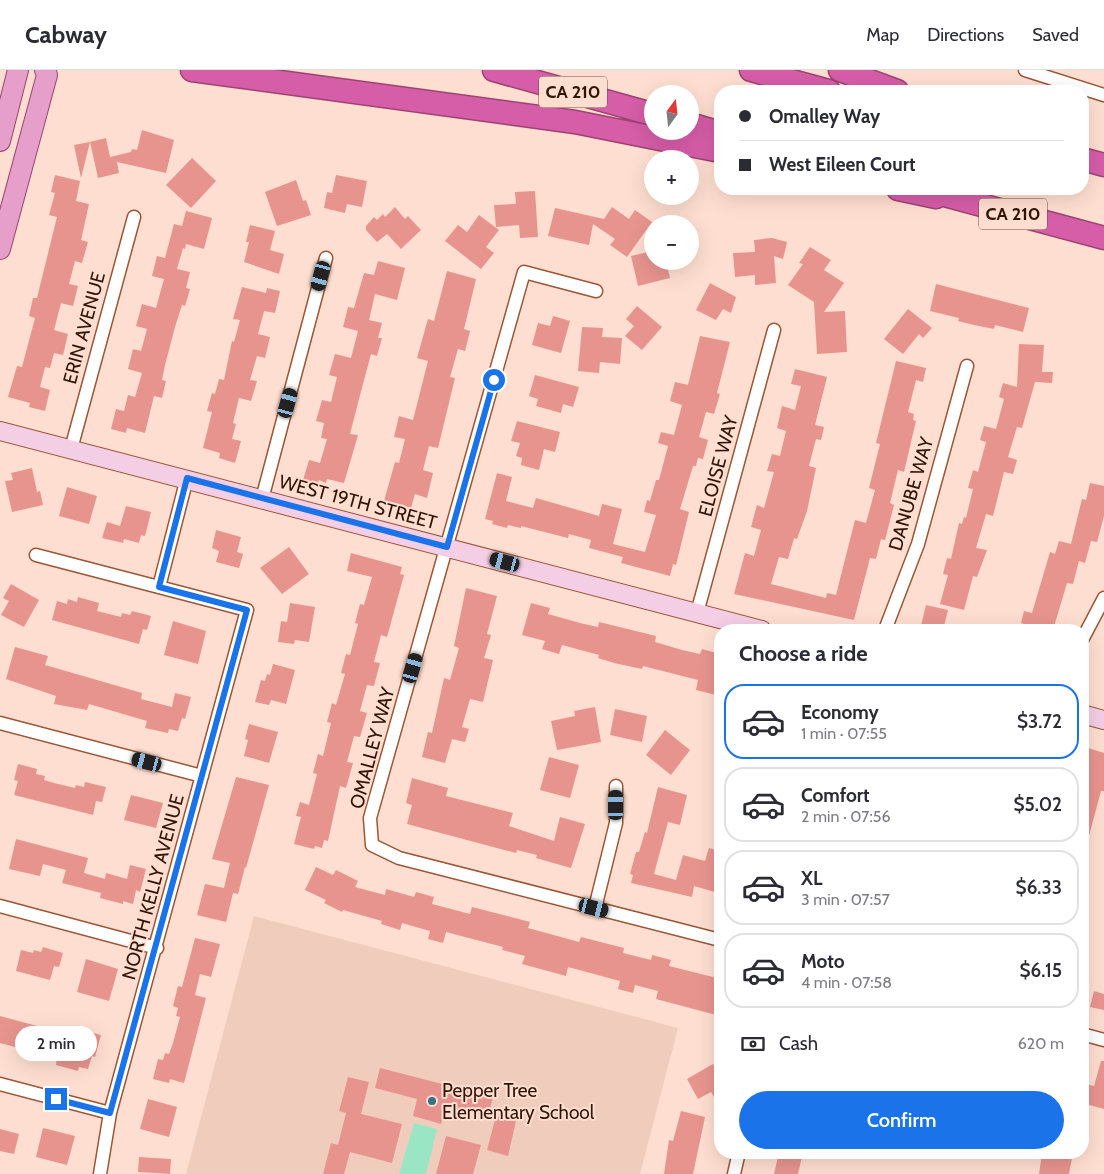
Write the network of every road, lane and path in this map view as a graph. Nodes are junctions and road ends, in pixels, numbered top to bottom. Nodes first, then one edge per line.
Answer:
1 (18, 70) edge
2 (46, 70) edge
3 (192, 70) edge
4 (494, 70) edge
5 (751, 70) edge
6 (840, 70) edge
7 (1025, 70) edge
8 (807, 85) edge
9 (881, 85) edge
10 (1072, 85) edge
11 (1089, 90) edge
12 (1104, 95) edge
13 (644, 112) edge
14 (699, 127) edge
15 (714, 131) edge
16 (0, 141) edge
17 (714, 150) edge
18 (1089, 161) edge
19 (1104, 165) edge
20 (927, 195) edge
21 (944, 195) edge
22 (1000, 210) junction
23 (134, 218) dead end
24 (1104, 238) edge
25 (0, 249) edge
26 (326, 258) dead end
27 (596, 292) dead end
28 (774, 330) dead end
29 (967, 366) dead end
30 (0, 431) edge
31 (71, 448) junction
32 (187, 478) junction
33 (262, 499) junction
34 (447, 547) junction
35 (36, 555) dead end
36 (159, 587) junction
37 (1104, 598) edge
38 (697, 612) junction
39 (740, 624) edge
40 (887, 624) edge
41 (1089, 627) edge
42 (1089, 716) edge
43 (1104, 720) edge
44 (0, 723) edge
45 (202, 776) junction
46 (616, 786) dead end
47 (0, 906) edge
48 (594, 908) junction
49 (714, 938) edge
50 (157, 948) junction
51 (1089, 1036) edge
52 (1104, 1040) edge
53 (0, 1084) edge
54 (110, 1113) junction
55 (737, 1159) edge
56 (100, 1174) edge
57 (734, 1174) edge

1 - 16 main road
2 - 25 main road
3 - 17 highway
4 - 13 highway, CA 210
5 - 8 highway
6 - 9 highway
7 - 10 street
11 - 12 street
14 - 15 highway
18 - 19 highway
20 - 22 highway
21 - 22 highway, CA 210
22 - 24 highway, CA 210
23 - 31 street, ERIN AVENUE
26 - 33 street
27 - 34 street, OMALLEY WAY
28 - 38 street, ELOISE WAY
29 - 40 street, DANUBE WAY
30 - 31 main road, WEST 19TH STREET
31 - 32 main road, WEST 19TH STREET
32 - 33 main road, WEST 19TH STREET
32 - 36 street
33 - 34 main road, WEST 19TH STREET
34 - 38 main road, WEST 19TH STREET
34 - 48 street, OMALLEY WAY
35 - 36 street
36 - 45 street, NORTH KELLY AVENUE
37 - 41 street
38 - 39 main road, WEST 19TH STREET
42 - 43 main road
44 - 45 street
45 - 50 street, NORTH KELLY AVENUE
46 - 48 street
47 - 50 street
48 - 49 street
50 - 54 street, NORTH KELLY AVENUE
51 - 52 street
53 - 54 street
54 - 56 street, NORTH KELLY AVENUE
55 - 57 street

